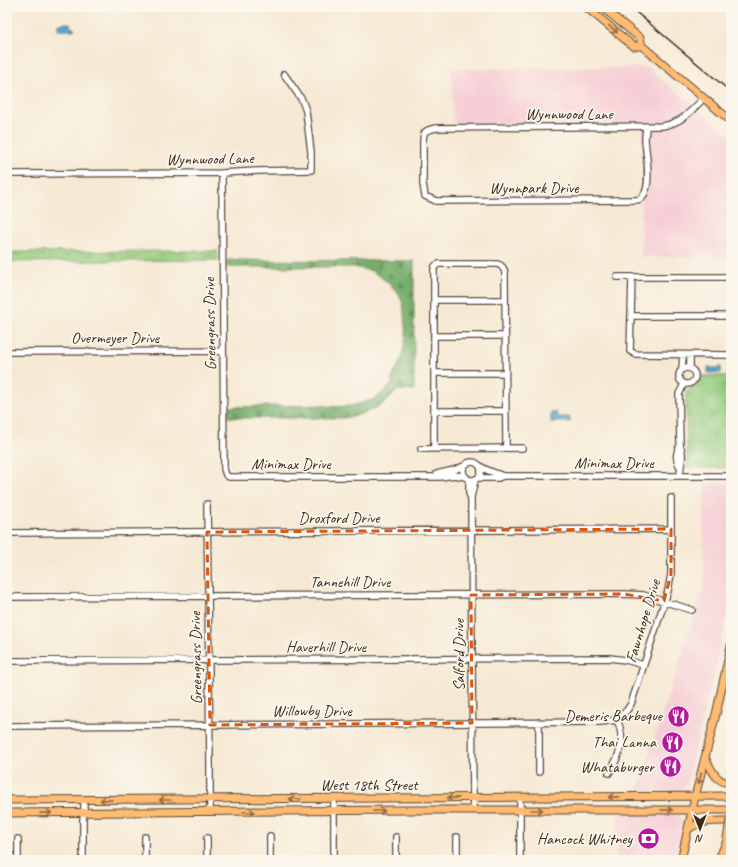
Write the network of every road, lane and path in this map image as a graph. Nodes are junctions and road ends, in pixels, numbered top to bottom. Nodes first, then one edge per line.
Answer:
1 (586, 7) edge
2 (602, 7) edge
3 (642, 46) junction
4 (284, 74) dead end
5 (704, 98) junction
6 (731, 121) edge
7 (646, 127) junction
8 (222, 173) junction
9 (7, 174) edge
10 (425, 196) joint
11 (617, 277) dead end
12 (632, 277) junction
13 (731, 277) edge
14 (434, 300) junction
15 (505, 300) junction
16 (631, 316) junction
17 (731, 316) edge
18 (434, 336) junction
19 (505, 336) junction
20 (223, 351) junction
21 (7, 352) edge
22 (682, 355) junction
23 (690, 355) junction
24 (731, 355) edge
25 (690, 368) junction
26 (682, 369) junction
27 (434, 373) junction
28 (505, 373) junction
29 (684, 384) junction
30 (434, 411) junction
31 (505, 411) junction
32 (421, 448) dead end
33 (434, 448) junction
34 (506, 448) junction
35 (522, 448) dead end
36 (464, 466) junction
37 (480, 466) junction
38 (226, 475) joint
39 (429, 476) junction
40 (503, 476) junction
41 (680, 476) junction
42 (729, 476) edge
43 (472, 479) junction
44 (671, 498) dead end
45 (207, 504) dead end
46 (671, 529) junction
47 (470, 530) junction
48 (207, 532) junction
49 (7, 533) edge
50 (471, 595) junction
51 (208, 596) junction
52 (7, 597) edge
53 (664, 601) junction
54 (692, 610) dead end
55 (731, 646) edge
56 (472, 659) junction
57 (209, 660) junction
58 (7, 661) edge
59 (644, 665) junction
60 (617, 720) junction
61 (539, 722) junction
62 (472, 723) junction
63 (210, 725) junction
64 (7, 726) edge
65 (705, 758) junction
66 (539, 772) dead end
67 (609, 773) dead end
68 (731, 783) edge
69 (731, 796) edge
70 (520, 797) junction
71 (641, 797) junction
72 (695, 797) junction
73 (472, 798) junction
74 (271, 799) junction
75 (334, 799) junction
76 (404, 799) junction
77 (10, 800) edge
78 (84, 800) junction
79 (210, 800) junction
80 (404, 810) junction
81 (473, 810) junction
82 (520, 810) junction
83 (638, 810) junction
84 (692, 810) junction
85 (731, 810) edge
86 (271, 811) junction
87 (335, 811) junction
88 (84, 812) junction
89 (210, 812) junction
90 (10, 813) edge
91 (731, 817) edge
92 (731, 821) edge
93 (688, 829) junction
94 (270, 836) dead end
95 (145, 837) dead end
96 (396, 837) dead end
97 (457, 837) dead end
98 (207, 838) dead end
99 (18, 839) dead end
100 (729, 839) edge
101 (18, 860) edge
102 (83, 860) edge
103 (145, 860) edge
104 (207, 860) edge
105 (270, 860) edge
106 (334, 860) edge
107 (396, 860) edge
108 (458, 860) edge
109 (520, 860) edge
110 (681, 860) edge
111 (719, 860) edge

1 -> 3 main road
2 - 3 main road
3 - 5 main road
4 - 8 street, Wynnwood Lane
5 - 6 main road
5 - 7 street, Wynnwood Lane
7 - 10 street, Wynnwood Lane
7 - 10 street, Wynnpark Drive
8 - 9 street, Wynnwood Lane
8 - 20 street, Greengrass Drive
11 - 12 street
12 - 13 street
12 - 16 street
14 - 15 street
14 - 15 street
14 - 18 street
15 - 19 street
16 - 17 street
16 - 22 street
18 - 19 street
18 - 27 street
19 - 28 street
20 - 21 street, Overmeyer Drive
20 - 38 street, Greengrass Drive
22 - 23 street
22 - 26 street
23 - 24 street
23 - 25 street
25 - 26 street
25 - 29 street
26 - 29 street
27 - 28 street
27 - 30 street
28 - 31 street
29 - 41 street
30 - 31 street
30 - 33 street
31 - 34 street
32 - 33 street
33 - 34 street
34 - 35 street
36 - 37 street
36 - 39 street, Minimax Drive
36 - 43 street
37 - 40 street, Minimax Drive
37 - 43 street
38 - 39 street, Minimax Drive
39 - 43 street, Minimax Drive
40 - 41 street, Minimax Drive
40 - 43 street, Minimax Drive
41 - 42 street, Minimax Drive
43 - 47 street, Salford Drive
44 - 46 street, Fawnhope Drive
45 - 48 street, Greengrass Drive
46 - 47 street, Droxford Drive
46 - 53 street, Fawnhope Drive
47 - 48 street, Droxford Drive
47 - 50 street, Salford Drive
48 - 49 street, Droxford Drive
48 - 51 street, Greengrass Drive
50 - 51 street, Tannehill Drive
50 - 53 street, Tannehill Drive
50 - 56 street, Salford Drive
51 - 52 street, Tannehill Drive
51 - 57 street, Greengrass Drive
53 - 54 street, Tannehill Drive
53 - 59 street, Fawnhope Drive
55 - 65 main road
56 - 57 street, Haverhill Drive
56 - 59 street, Haverhill Drive
56 - 62 street, Salford Drive
57 - 58 street, Haverhill Drive
57 - 63 street, Greengrass Drive
59 - 60 street, Fawnhope Drive
60 - 61 street, Willowby Drive
60 - 67 street
61 - 62 street, Willowby Drive
61 - 66 street
62 - 63 street, Willowby Drive
62 - 73 street, Salford Drive
63 - 64 street, Willowby Drive
63 - 79 street, Greengrass Drive
65 - 68 main road
65 -> 72 main road
69 - 72 main road, West 18th Street
71 -> 70 main road, West 18th Street
70 - 73 main road, West 18th Street
70 - 82 street
71 - 72 main road, West 18th Street
71 - 83 main road
72 - 84 main road
73 -> 76 main road, West 18th Street
73 - 81 street, Salford Drive
75 -> 74 main road, West 18th Street
74 - 79 main road, West 18th Street
74 - 86 main road
75 - 76 main road, West 18th Street
75 - 87 street
76 - 80 main road
77 - 78 main road, West 18th Street
77 - 90 main road
79 -> 78 main road, West 18th Street
78 - 88 street
79 - 89 street, Greengrass Drive
80 - 81 main road, West 18th Street
87 -> 80 main road, West 18th Street
81 - 82 main road, West 18th Street
82 -> 83 main road, West 18th Street
82 - 109 street
83 -> 84 main road, West 18th Street
84 - 85 main road, West 18th Street
84 - 93 main road
86 - 87 main road, West 18th Street
89 -> 86 main road, West 18th Street
87 - 106 street
88 - 89 main road, West 18th Street
90 -> 88 main road, West 18th Street
88 - 102 street
91 - 100 highway, bridge
92 - 93 main road
93 - 110 main road
94 - 105 street
95 - 103 street
96 - 107 street
97 - 108 street
98 - 104 street
99 - 101 street
100 - 111 highway

